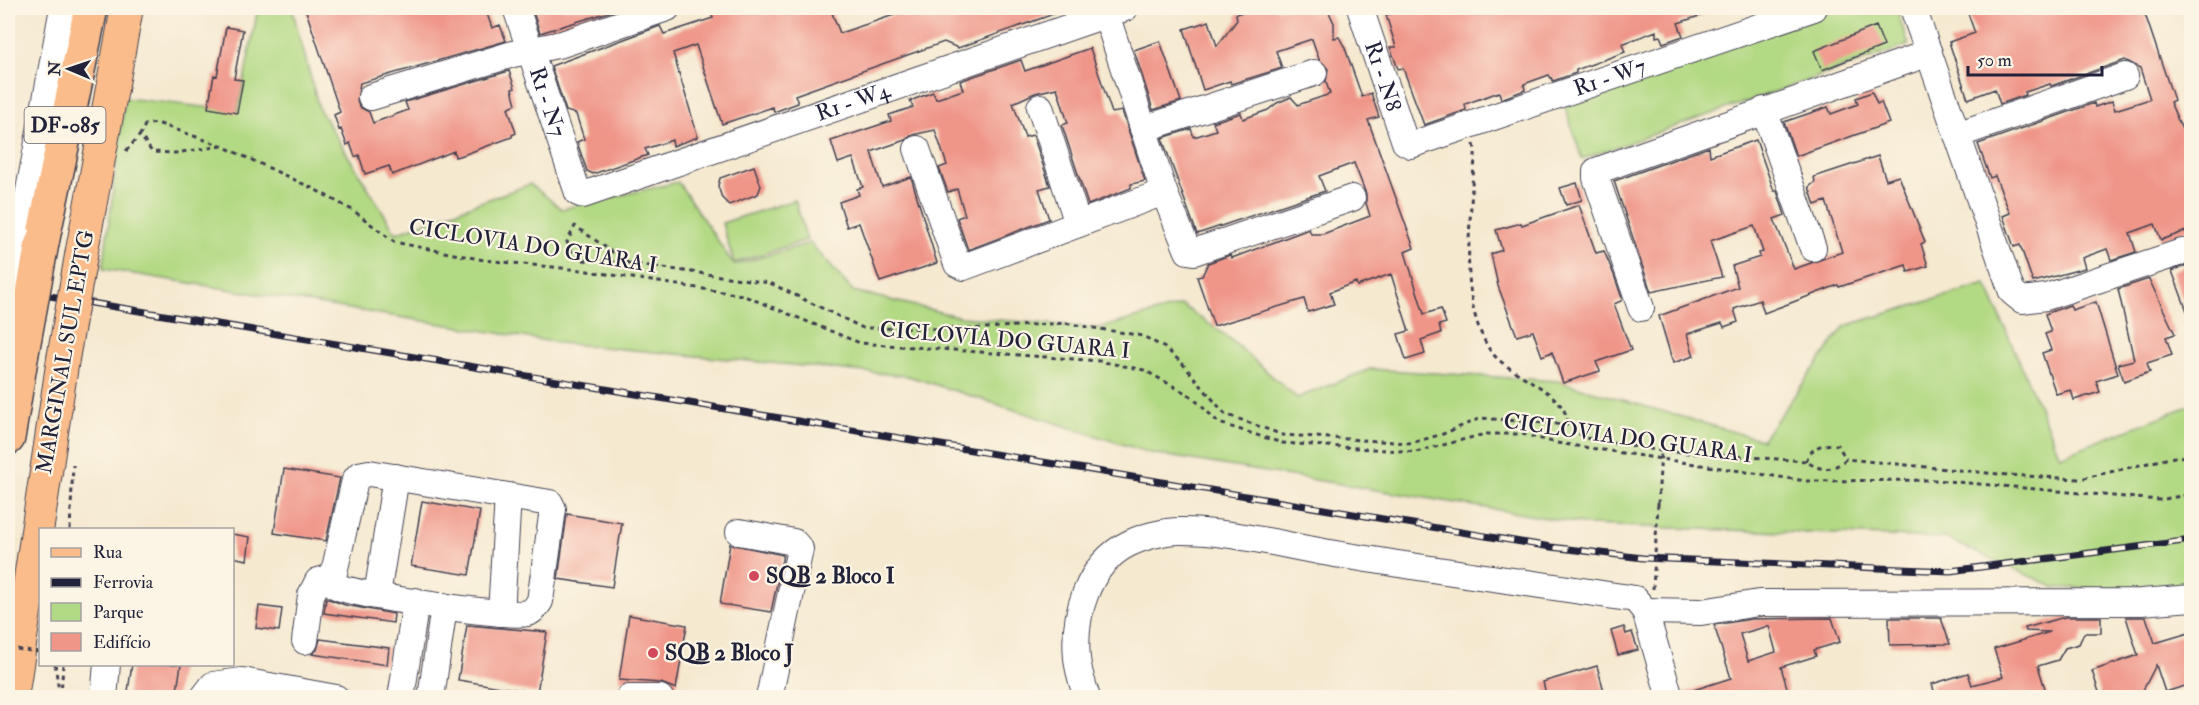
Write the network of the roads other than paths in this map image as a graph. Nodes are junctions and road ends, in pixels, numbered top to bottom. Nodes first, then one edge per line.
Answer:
1 (63, 8) edge
2 (91, 8) edge
3 (127, 8) edge
4 (516, 8) edge
5 (667, 8) edge
6 (1362, 8) edge
7 (1814, 8) edge
8 (1913, 8) edge
9 (1116, 11) edge
10 (531, 52) junction
11 (1929, 53) junction
12 (1314, 73) dead end
13 (2125, 76) dead end
14 (371, 97) dead end
15 (1040, 107) dead end
16 (1764, 110) junction
17 (1143, 129) junction
18 (1957, 135) junction
19 (1407, 144) joint
20 (917, 149) dead end
21 (1164, 192) junction
22 (580, 195) joint
23 (1352, 198) dead end
24 (1078, 224) junction
25 (31, 241) junction
26 (1813, 248) dead end
27 (2182, 252) dead end
28 (8, 308) edge
29 (1641, 308) dead end
30 (8, 438) edge
31 (396, 477) junction
32 (508, 496) junction
33 (739, 532) dead end
34 (333, 576) junction
35 (376, 595) junction
36 (2192, 598) edge
37 (1649, 600) junction
38 (416, 601) junction
39 (444, 606) junction
40 (501, 613) junction
41 (305, 641) dead end
42 (107, 666) edge
43 (403, 685) edge
44 (432, 688) edge
45 (12, 698) edge
46 (104, 698) edge
47 (203, 698) edge
48 (336, 698) edge
49 (628, 698) edge
50 (660, 698) edge
51 (769, 698) edge
52 (1087, 698) edge
53 (1670, 698) edge

1 - 25 street
2 - 25 highway, DF-085
3 - 45 main road, MARGINAL SUL EPTG, bridge
4 - 10 street, R1 - N7
5 - 10 street
6 - 19 street, R1 - N8
7 - 19 street, R1 - W7
8 - 11 street
9 - 17 street
9 - 22 street, R1 - W4
10 - 14 street
10 - 22 street, R1 - N7
11 - 16 street
11 - 18 street
12 - 17 street
13 - 18 street
15 - 24 street
16 - 26 street
16 - 29 street
17 - 21 street
18 - 27 street
20 - 24 street
21 - 23 street
21 - 24 street
25 - 28 street, bridge
25 - 30 highway, DF-085, bridge
31 - 32 street
31 - 34 street
31 - 35 street
32 - 40 street
32 - 40 street
33 - 51 street
34 - 35 street
34 - 41 street
35 - 38 street
36 - 37 street
37 - 52 street
37 - 53 street
38 - 39 street
38 - 43 street
39 - 40 street
39 - 44 street
42 - 46 street
43 - 44 street
47 - 48 street
49 - 50 street

